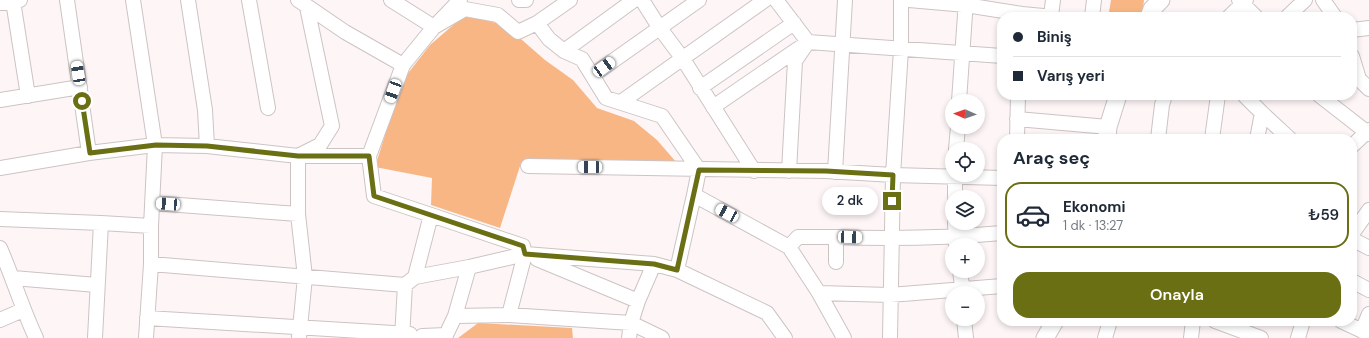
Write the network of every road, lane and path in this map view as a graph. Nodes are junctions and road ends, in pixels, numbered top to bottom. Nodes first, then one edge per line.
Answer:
1 (67, 0) edge
2 (133, 0) edge
3 (188, 0) edge
4 (249, 0) edge
5 (391, 0) edge
6 (460, 0) edge
7 (519, 0) edge
8 (526, 0) edge
9 (570, 0) edge
10 (634, 0) edge
11 (642, 0) edge
12 (699, 0) edge
13 (765, 0) edge
14 (776, 0) edge
15 (845, 0) edge
16 (901, 0) edge
17 (909, 0) edge
18 (1053, 0) edge
19 (1094, 0) edge
20 (1305, 0) edge
21 (1323, 0) edge
22 (11, 1) edge
23 (1243, 1) edge
24 (966, 2) edge
25 (302, 3) edge
26 (1009, 12) edge
27 (1052, 12) edge
28 (1093, 12) edge
29 (1233, 12) edge
30 (1252, 12) edge
31 (1293, 12) edge
32 (1331, 12) edge
33 (537, 23) junction
34 (794, 23) junction
35 (434, 27) junction
36 (659, 27) junction
37 (1369, 28) edge
38 (1357, 29) edge
39 (808, 42) junction
40 (844, 44) junction
41 (902, 49) junction
42 (564, 51) junction
43 (962, 53) junction
44 (997, 56) edge
45 (683, 59) junction
46 (403, 65) junction
47 (1357, 72) edge
48 (593, 76) junction
49 (80, 88) junction
50 (700, 88) junction
51 (1369, 89) edge
52 (959, 94) edge
53 (28, 96) junction
54 (0, 100) edge
55 (1018, 100) edge
56 (1117, 100) edge
57 (1164, 100) edge
58 (1217, 100) edge
59 (1249, 100) edge
60 (1326, 100) edge
61 (621, 102) junction
62 (713, 107) junction
63 (268, 108) dead end
64 (1262, 113) junction
65 (1017, 119) junction
66 (1368, 132) edge
67 (1108, 133) edge
68 (1017, 134) edge
69 (1159, 134) edge
70 (1213, 134) edge
71 (1258, 134) edge
72 (1285, 134) edge
73 (1357, 142) edge
74 (156, 145) junction
75 (207, 146) junction
76 (90, 153) junction
77 (298, 156) junction
78 (369, 156) junction
79 (528, 166) dead end
80 (0, 168) edge
81 (699, 170) junction
82 (754, 170) junction
83 (789, 171) junction
84 (835, 172) junction
85 (893, 175) junction
86 (945, 176) edge
87 (985, 177) edge
88 (997, 178) edge
89 (694, 195) junction
90 (154, 203) junction
91 (1369, 210) edge
92 (298, 214) junction
93 (431, 215) junction
94 (0, 219) edge
95 (101, 223) junction
96 (151, 226) junction
97 (1357, 227) edge
98 (997, 234) edge
99 (836, 236) junction
100 (973, 238) edge
101 (892, 239) junction
102 (945, 241) edge
103 (1357, 242) edge
104 (0, 247) edge
105 (789, 247) junction
106 (1369, 248) edge
107 (525, 254) junction
108 (836, 262) dead end
109 (152, 264) junction
110 (654, 264) junction
111 (469, 268) junction
112 (677, 270) junction
113 (305, 277) junction
114 (13, 278) junction
115 (410, 281) junction
116 (1357, 284) edge
117 (97, 285) junction
118 (997, 287) edge
119 (985, 288) edge
120 (1369, 290) edge
121 (945, 292) edge
122 (819, 293) junction
123 (890, 295) junction
124 (638, 301) junction
125 (23, 310) junction
126 (1369, 314) edge
127 (509, 315) junction
128 (455, 316) junction
129 (147, 318) junction
130 (0, 320) edge
131 (631, 324) junction
132 (965, 326) edge
133 (1052, 326) edge
134 (1109, 326) edge
135 (1192, 326) edge
136 (1231, 326) edge
137 (1302, 326) edge
138 (1352, 326) edge
139 (300, 332) edge
140 (1366, 332) edge
141 (1253, 333) edge
142 (402, 336) edge
143 (422, 337) edge
144 (36, 338) edge
145 (94, 338) edge
146 (146, 338) edge
147 (630, 338) edge
148 (662, 338) edge
149 (785, 338) edge
150 (844, 338) edge
151 (890, 338) edge
152 (966, 338) edge
153 (1040, 338) edge
154 (1045, 338) edge
155 (1105, 338) edge
156 (1191, 338) edge
157 (1298, 338) edge

1 - 49 street
2 - 74 street
3 - 75 street
4 - 63 street
5 - 35 street
6 - 35 street
7 - 8 street
9 - 33 street
10 - 42 street
11 - 36 street
12 - 36 street
13 - 45 street
14 - 34 street
15 - 40 street
16 - 41 street
17 - 24 street
18 - 27 street
19 - 28 street
20 - 31 street
21 - 32 street
22 - 53 street
23 - 29 street
23 - 30 street
24 - 26 street
24 - 43 street
25 - 46 street
25 - 77 street
33 - 35 street
33 - 42 street
34 - 39 street
34 - 50 street
35 - 46 street
36 - 45 street
36 - 48 street
37 - 38 street
39 - 40 street
39 - 62 street
39 - 83 street
40 - 41 street
40 - 84 street
41 - 43 street
41 - 85 street
42 - 48 street
43 - 44 street
43 - 52 street
45 - 50 street
45 - 61 street
46 - 78 street
47 - 51 street
48 - 61 street
49 - 53 street
49 - 76 street
50 - 62 street
53 - 54 street
55 - 65 street
56 - 67 main road
57 - 69 street
58 - 70 street
59 - 64 street
60 - 66 street
61 - 81 street
62 - 82 street
64 - 71 street
64 - 72 street
65 - 67 street
65 - 68 street
66 - 73 street
74 - 75 street
74 - 76 street
74 - 90 street
75 - 77 street
76 - 80 street
77 - 78 street
77 - 92 street
78 - 93 street
79 - 81 street
81 - 82 street
81 - 89 street
82 - 83 street
83 - 84 street
84 - 85 street
85 - 86 street
85 - 101 street
87 - 88 street
89 - 105 street
89 - 112 street
90 - 92 street
90 - 96 street
91 - 97 street
92 - 113 street
93 - 107 street
93 - 115 street
94 - 95 street
95 - 96 street
95 - 117 street
96 - 109 street
98 - 100 street
99 - 101 street
99 - 105 street
99 - 108 street
101 - 102 street
101 - 123 street
103 - 106 street
104 - 114 street
105 - 122 street
107 - 110 street
107 - 111 street
107 - 124 street
107 - 127 street
109 - 113 street
109 - 129 street
110 - 112 street
110 - 124 street
111 - 115 street
111 - 128 street
112 - 149 street
113 - 115 street
113 - 139 street
114 - 117 street
114 - 125 street
115 - 142 street
116 - 120 street
117 - 145 street
118 - 119 street
121 - 123 street
122 - 123 street
122 - 150 street
123 - 151 street
124 - 131 street
125 - 130 street
125 - 144 street
126 - 140 street
127 - 128 street
127 - 131 street
128 - 143 street
129 - 139 street
129 - 146 street
131 - 147 street
131 - 148 street
132 - 152 street
133 - 154 main road
134 - 155 street
135 - 156 street
136 - 141 street
137 - 157 street
138 - 140 street
139 - 142 street
142 - 143 street
153 - 154 street

